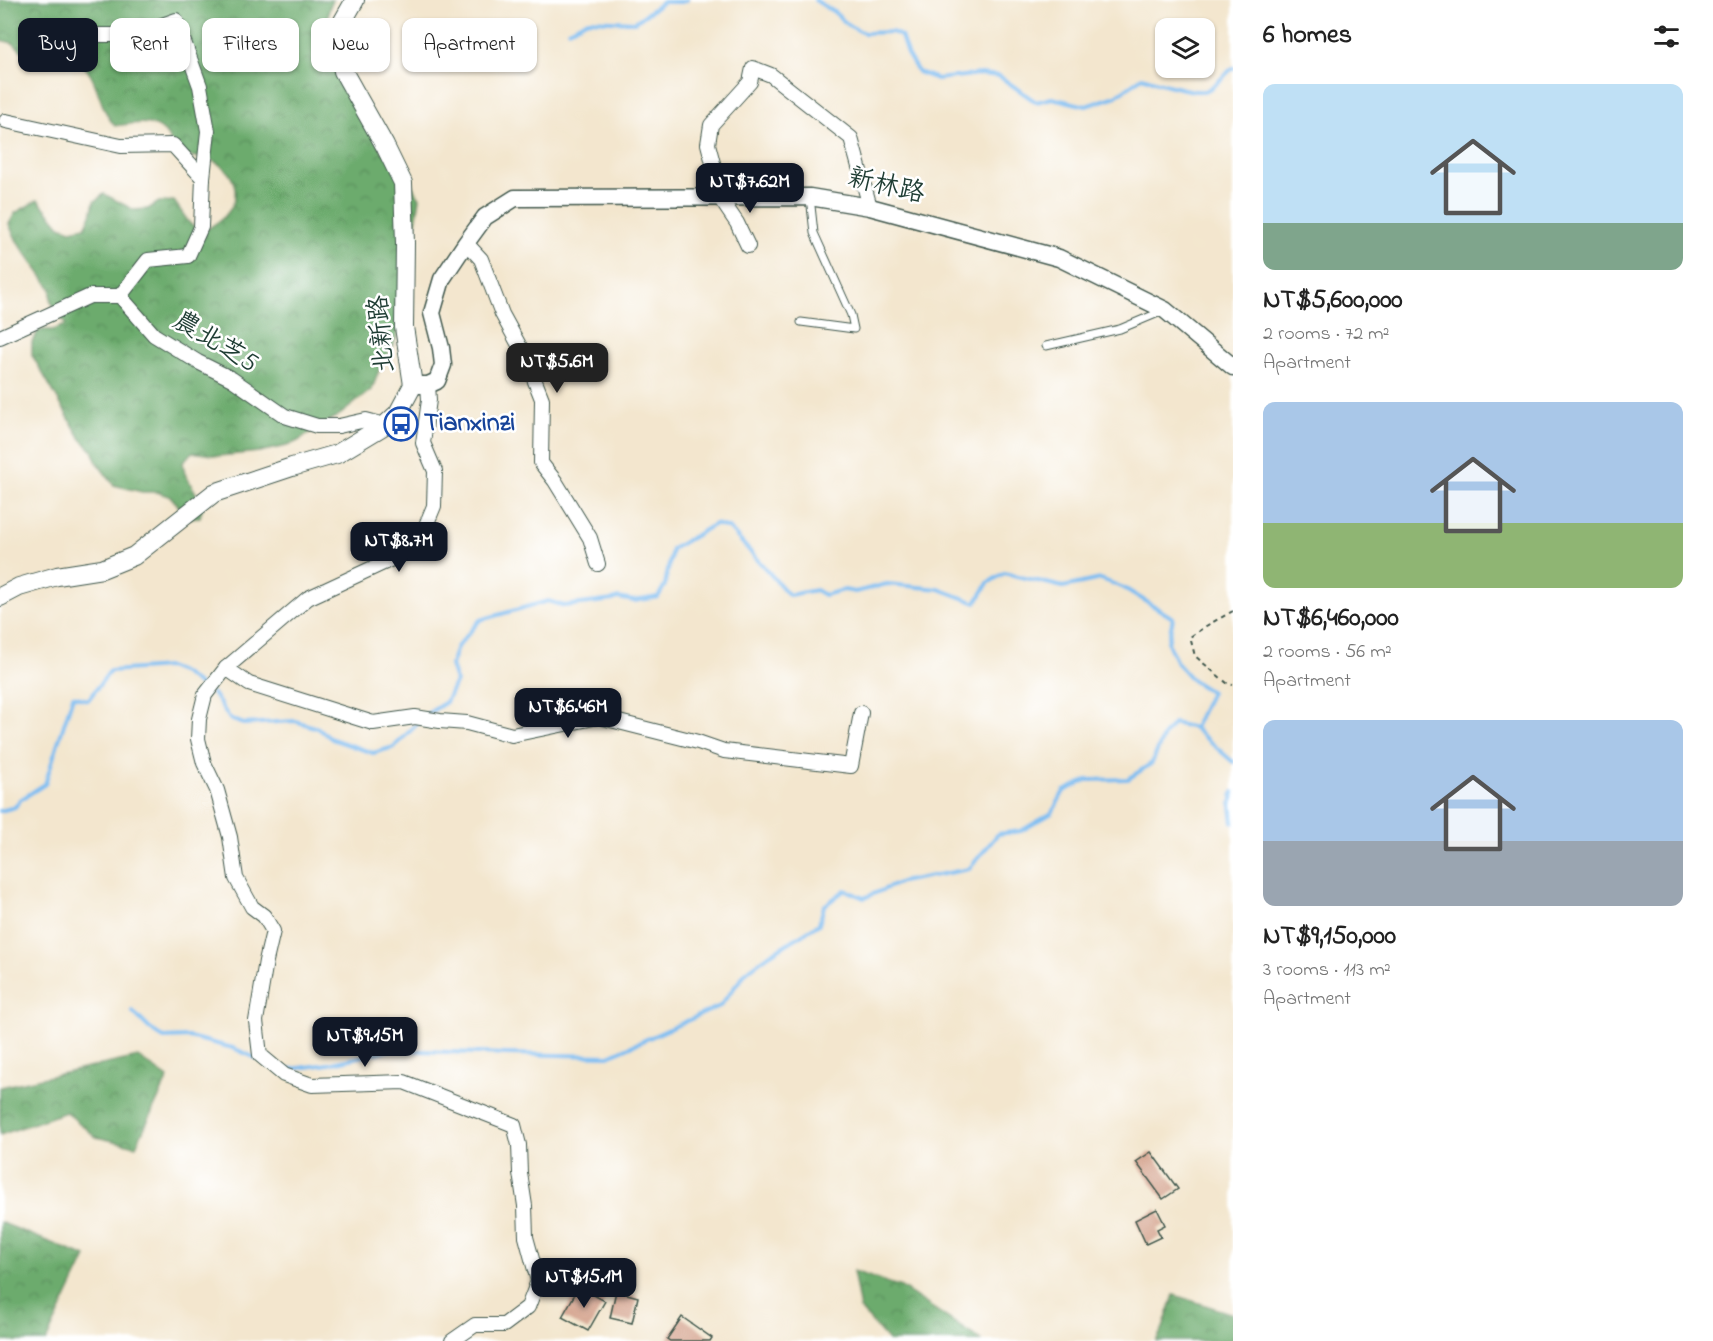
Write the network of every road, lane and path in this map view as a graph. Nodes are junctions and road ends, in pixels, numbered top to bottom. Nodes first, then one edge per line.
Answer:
1 (355, 0) edge
2 (98, 35) edge
3 (6, 121) dead end
4 (203, 178) junction
5 (810, 197) junction
6 (720, 198) junction
7 (870, 207) junction
8 (466, 243) junction
9 (748, 246) dead end
10 (120, 296) junction
11 (1165, 310) junction
12 (801, 322) dead end
13 (0, 337) edge
14 (1046, 346) dead end
15 (1233, 367) edge
16 (421, 385) junction
17 (385, 425) junction
18 (598, 564) dead end
19 (0, 597) edge
20 (1233, 611) edge
21 (226, 668) junction
22 (1233, 685) edge
23 (861, 713) dead end
24 (452, 1341) edge

1 - 16 main road, 北新路
2 - 4 street
3 - 4 street
4 - 10 street
5 - 6 street, 新林路
5 - 7 street, 新林路
5 - 12 lane
6 - 7 street
6 - 8 street, 新林路
6 - 9 street
7 - 11 street, 新林路
8 - 16 street, 新林路
8 - 18 street
10 - 13 street
10 - 17 street, 農北芝5
11 - 14 lane
11 - 15 street, 新林路
16 - 17 main road, 北新路
16 - 21 street
17 - 19 main road, 北新路
20 - 22 path
21 - 23 street
21 - 24 street

